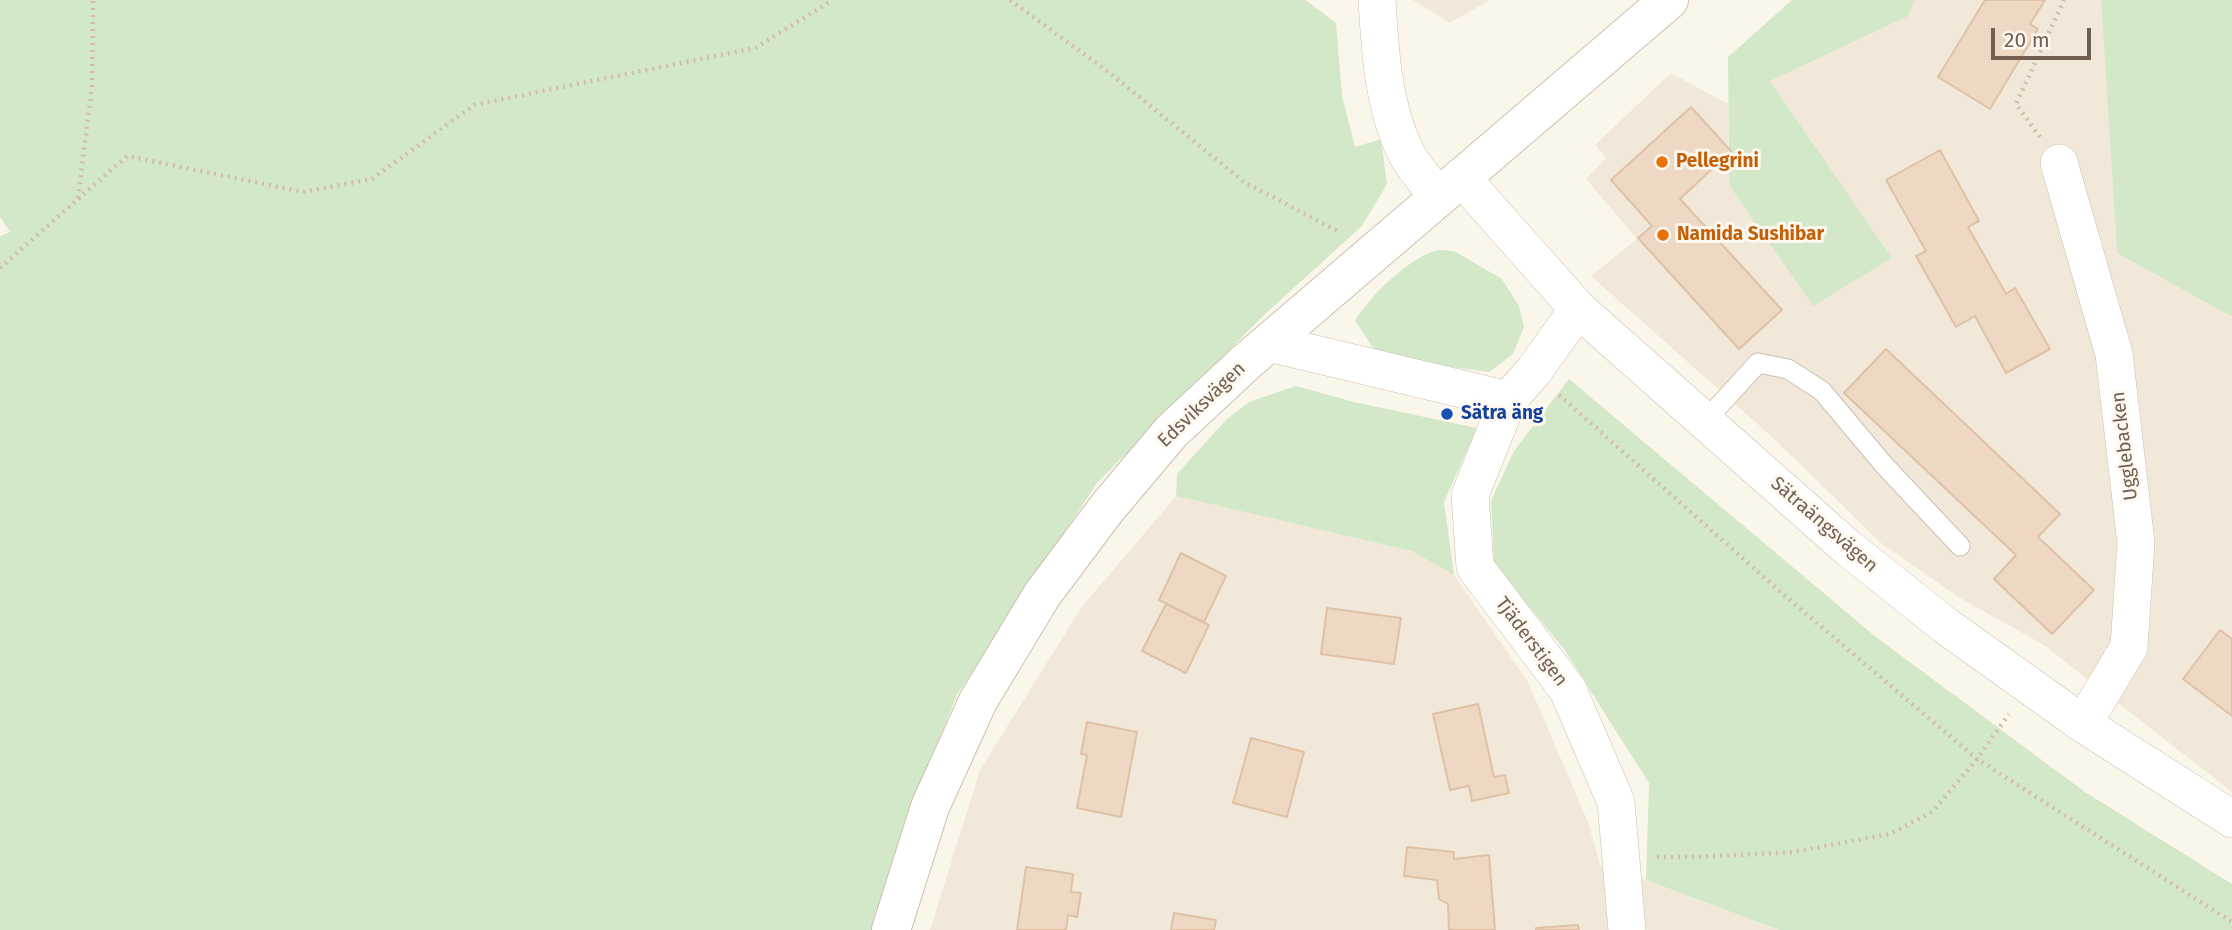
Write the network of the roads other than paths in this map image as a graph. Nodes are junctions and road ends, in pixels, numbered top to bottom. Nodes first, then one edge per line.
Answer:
1 (1377, 0) edge
2 (1669, 0) edge
3 (2059, 163) road end
4 (1449, 187) junction
5 (1578, 309) junction
6 (1269, 343) junction
7 (1508, 400) junction
8 (1706, 421) junction
9 (1960, 546) dead end
10 (2083, 724) junction
11 (2232, 819) edge
12 (891, 930) edge
13 (1628, 930) edge

1 - 4 street, Sätraängsvägen
2 - 4 street, Edsviksvägen
3 - 10 street, Ugglebacken
4 - 5 street, Sätraängsvägen
4 - 6 street, Edsviksvägen
5 - 7 street, Tjäderstigen
5 - 8 street, Sätraängsvägen
6 - 7 street
6 - 12 street, Edsviksvägen
7 - 13 street, Tjäderstigen
8 - 9 lane
8 - 10 street, Sätraängsvägen
10 - 11 street, Sätraängsvägen

